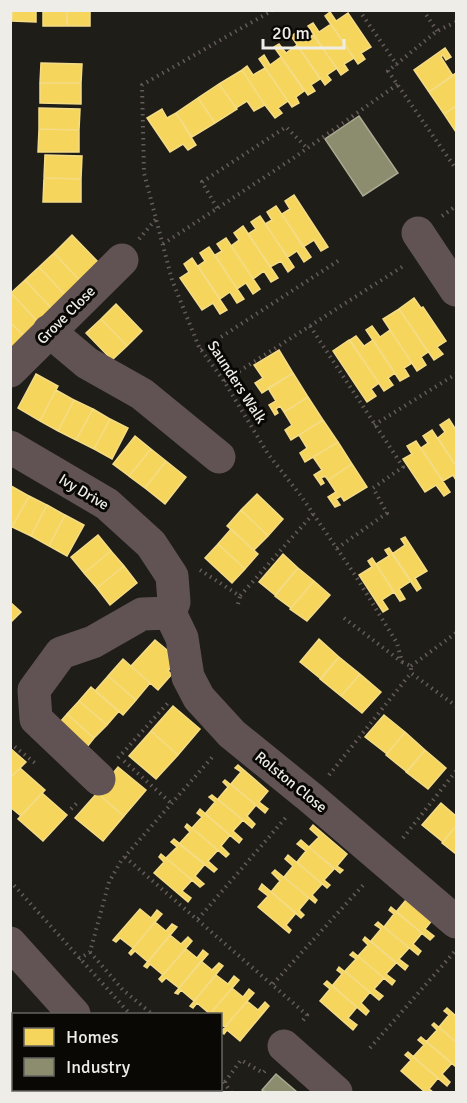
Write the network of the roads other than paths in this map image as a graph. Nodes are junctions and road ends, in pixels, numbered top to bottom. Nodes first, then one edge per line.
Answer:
1 (423, 241) road end
2 (122, 260) dead end
3 (456, 290) edge
4 (49, 331) junction
5 (10, 371) edge
6 (10, 447) edge
7 (219, 457) dead end
8 (185, 573) joint
9 (170, 613) junction
10 (109, 768) road end
11 (456, 922) edge
12 (10, 943) edge
13 (73, 1013) edge
14 (284, 1046) dead end
15 (336, 1092) edge

1 - 3 street
2 - 4 street, Grove Close
4 - 5 street, Grove Close
4 - 7 street
6 - 8 street, Ivy Drive
8 - 9 street, Rolston Close
9 - 10 street
9 - 11 street, Rolston Close
12 - 13 main road
14 - 15 street

